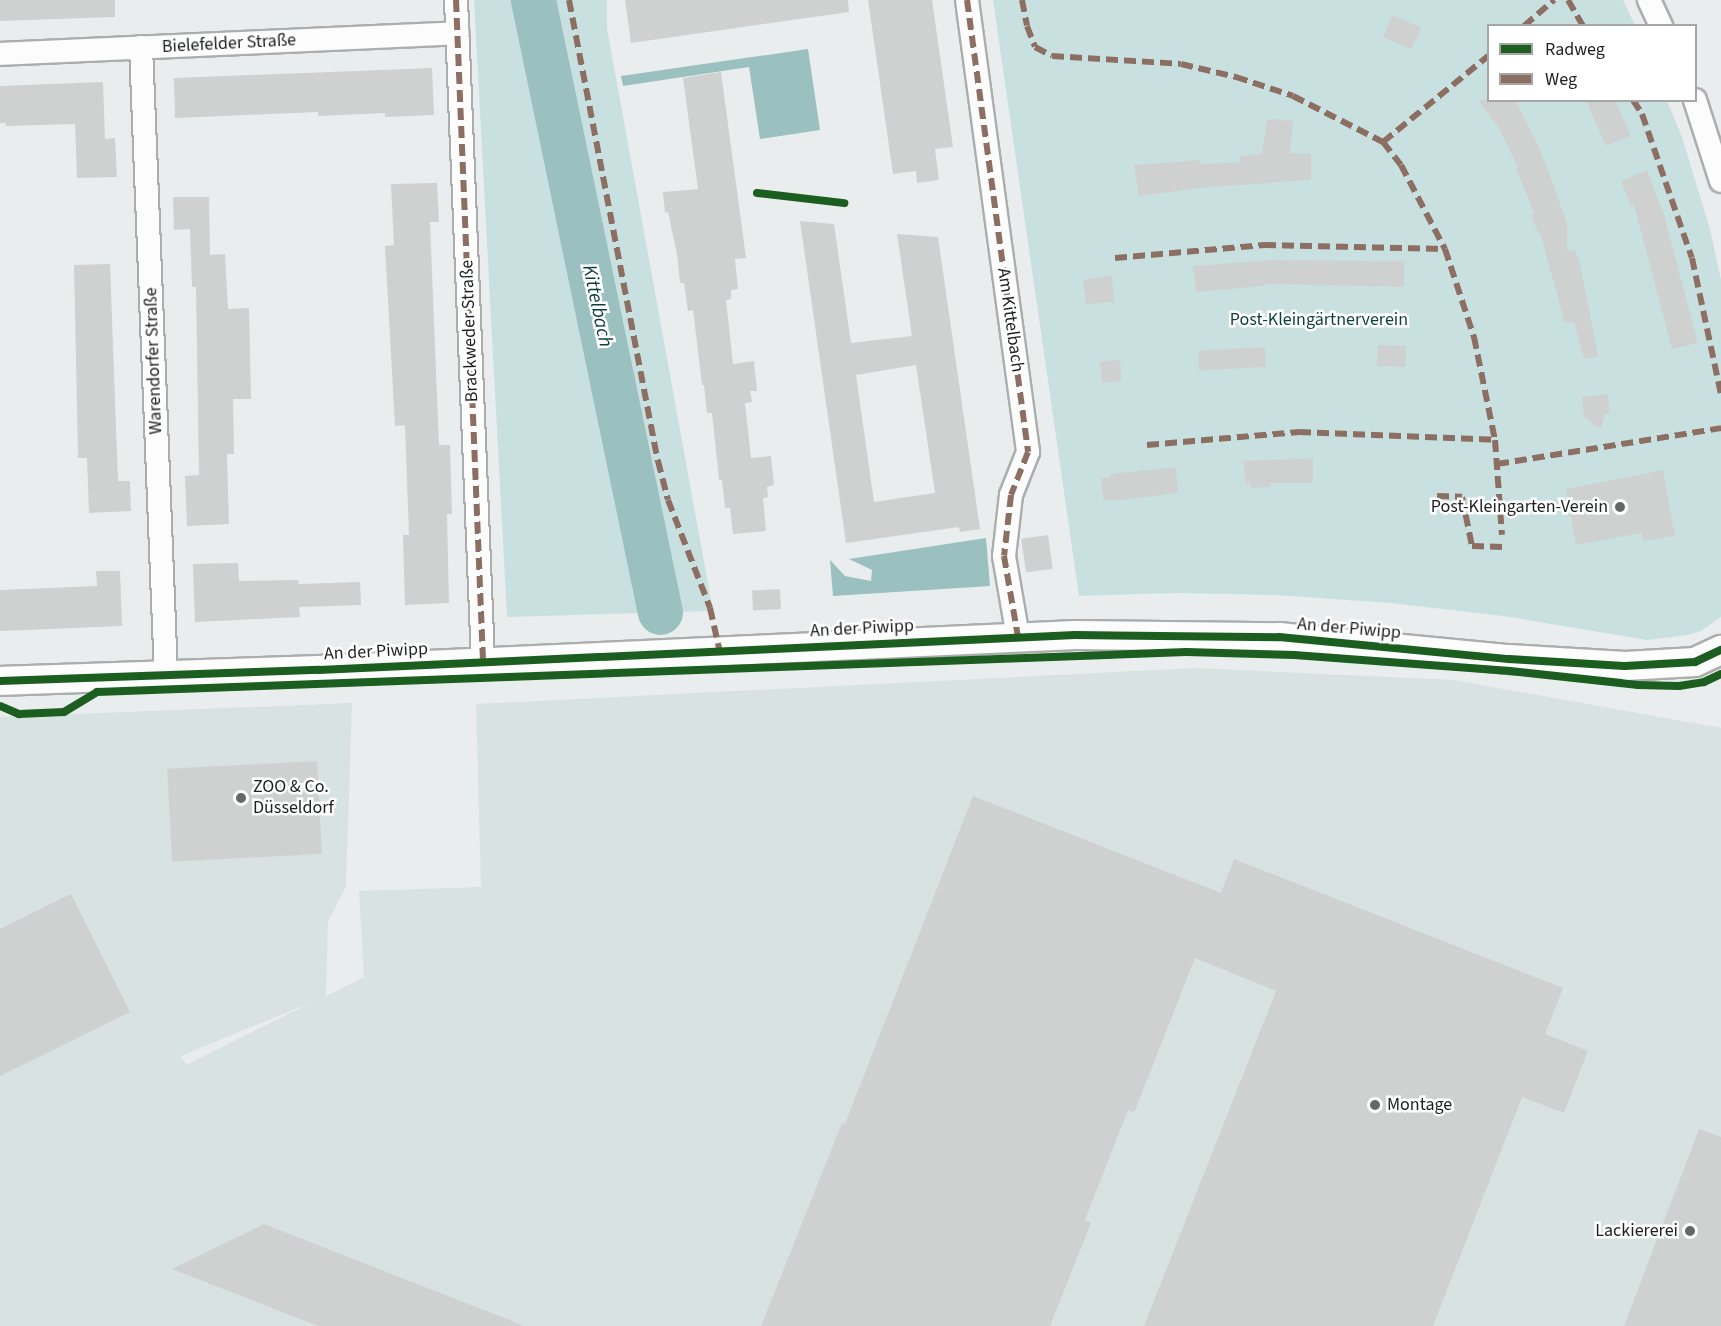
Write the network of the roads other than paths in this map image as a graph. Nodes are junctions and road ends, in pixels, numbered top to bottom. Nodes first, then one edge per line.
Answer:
1 (456, 0) edge
2 (967, 0) edge
3 (1649, 0) edge
4 (1660, 24) edge
5 (458, 33) junction
6 (141, 47) junction
7 (0, 54) edge
8 (1696, 102) edge
9 (1721, 181) edge
10 (1018, 637) junction
11 (1721, 650) edge
12 (483, 662) junction
13 (166, 675) junction
14 (0, 681) edge

1 - 5 street, Brackweder Straße
2 - 10 street, Am Kittelbach
3 - 4 street
5 - 6 street, Bielefelder Straße
5 - 12 street, Brackweder Straße
6 - 7 street, Bielefelder Straße
6 - 13 street, Warendorfer Straße
8 - 9 street
10 - 11 street, An der Piwipp
10 - 12 street, An der Piwipp
12 - 13 street, An der Piwipp
13 - 14 street, An der Piwipp

